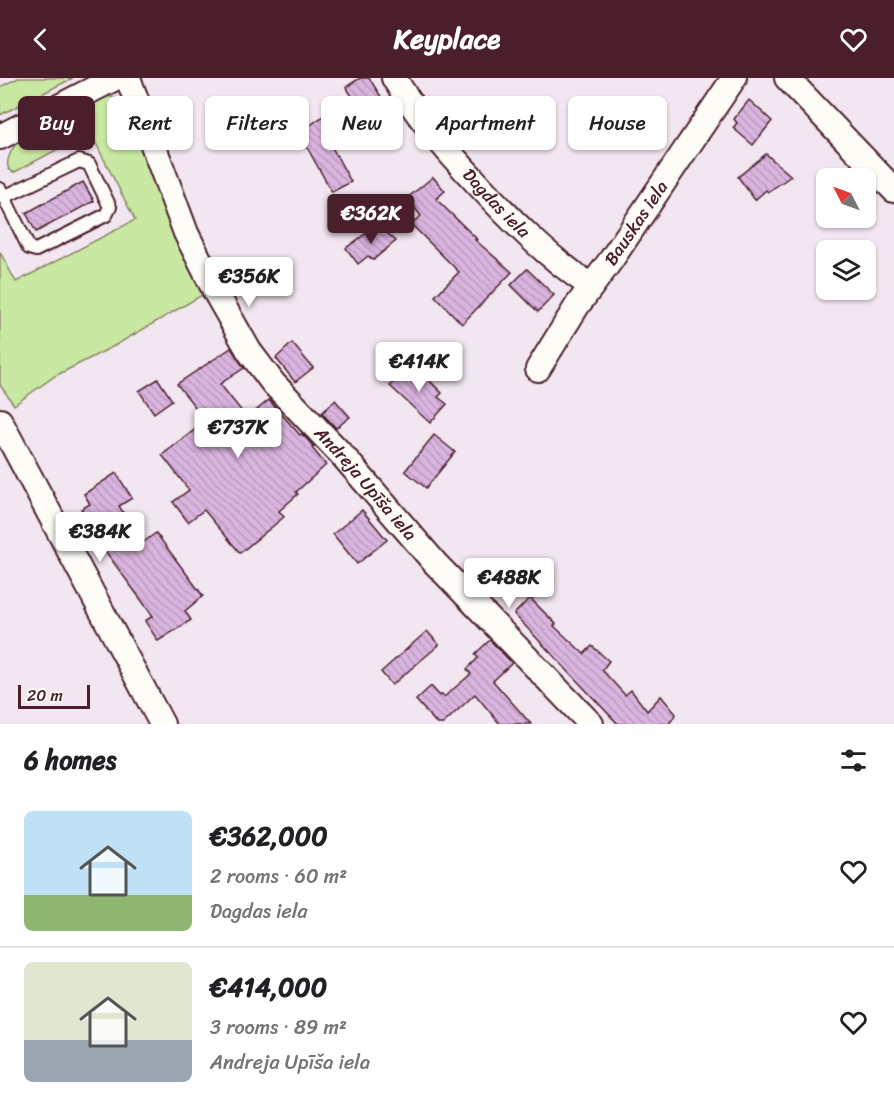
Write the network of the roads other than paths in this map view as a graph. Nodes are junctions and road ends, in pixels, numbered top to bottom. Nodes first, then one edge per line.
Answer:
1 (115, 78) edge
2 (128, 78) edge
3 (394, 78) edge
4 (734, 78) edge
5 (787, 78) edge
6 (0, 137) edge
7 (894, 190) edge
8 (2, 193) edge
9 (591, 286) junction
10 (538, 369) dead end
11 (0, 422) edge
12 (162, 724) edge
13 (591, 724) edge

1 - 6 street
2 - 13 street, Andreja Upīša iela
3 - 9 street, Dagdas iela
4 - 9 street, Bauskas iela
5 - 7 street
8 - 8 lane
9 - 10 street, Bauskas iela
11 - 12 street

